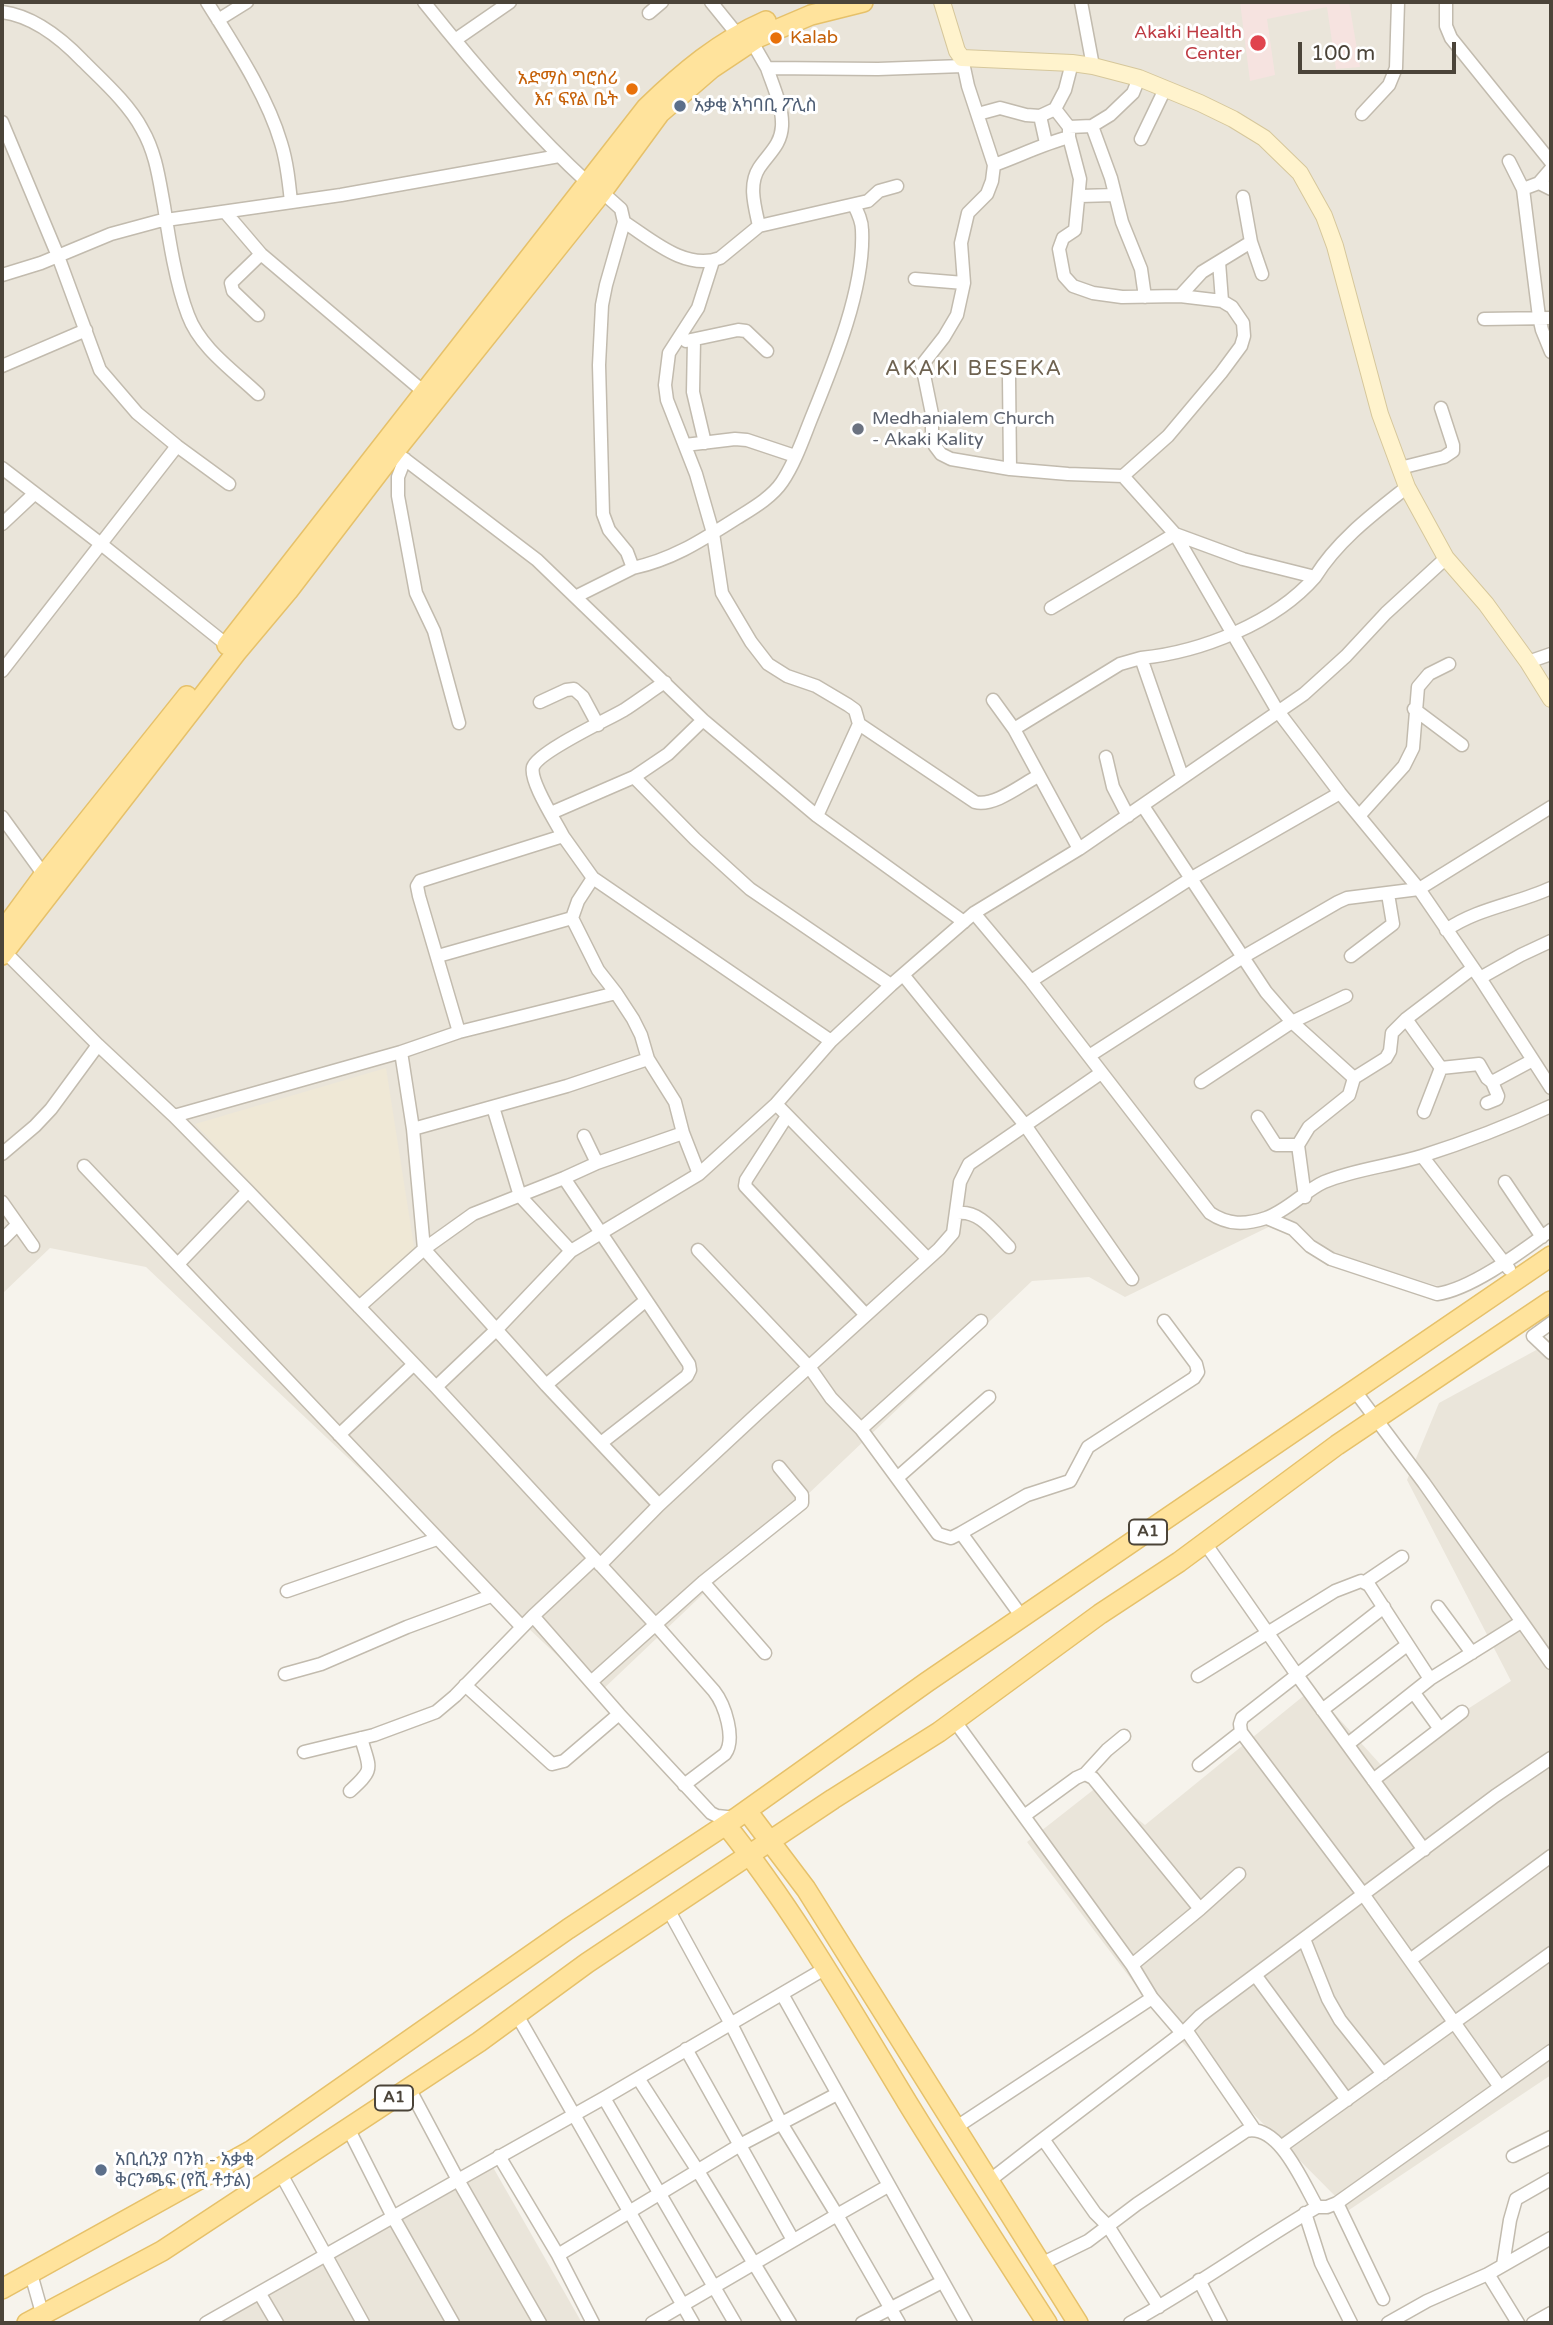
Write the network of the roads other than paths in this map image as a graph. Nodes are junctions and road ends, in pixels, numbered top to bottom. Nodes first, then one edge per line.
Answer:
1 (207, 2) edge
2 (247, 2) edge
3 (424, 2) edge
4 (510, 2) edge
5 (662, 2) edge
6 (711, 2) edge
7 (813, 2) edge
8 (863, 2) edge
9 (942, 2) edge
10 (1081, 2) edge
11 (1398, 2) edge
12 (1446, 2) edge
13 (2, 12) edge
14 (649, 13) dead end
15 (218, 20) junction
16 (745, 38) junction
17 (455, 40) junction
18 (963, 62) junction
19 (1072, 63) junction
20 (1093, 66) junction
21 (767, 68) junction
22 (1139, 78) junction
23 (1165, 89) junction
24 (1055, 109) junction
25 (978, 114) junction
26 (1362, 114) dead end
27 (1040, 116) junction
28 (2, 122) edge
29 (1092, 126) junction
30 (1069, 132) junction
31 (1141, 139) dead end
32 (1046, 143) junction
33 (559, 156) junction
34 (1509, 161) dead end
35 (1551, 162) edge
36 (994, 166) junction
37 (1551, 169) edge
38 (1539, 183) junction
39 (897, 186) dead end
40 (595, 187) junction
41 (1551, 189) edge
42 (1523, 190) junction
43 (1115, 195) junction
44 (1080, 196) junction
45 (1243, 197) dead end
46 (291, 202) junction
47 (854, 205) junction
48 (226, 213) junction
49 (166, 220) junction
50 (624, 222) junction
51 (759, 226) junction
52 (1251, 242) junction
53 (261, 254) junction
54 (58, 256) junction
55 (713, 261) junction
56 (1219, 262) junction
57 (1262, 274) dead end
58 (2, 275) edge
59 (915, 279) dead end
60 (964, 283) junction
61 (1180, 296) junction
62 (1145, 297) junction
63 (1222, 301) junction
64 (258, 315) dead end
65 (1545, 317) edge
66 (1484, 319) dead end
67 (86, 330) junction
68 (694, 340) junction
69 (675, 343) junction
70 (767, 351) dead end
71 (1551, 352) edge
72 (2, 366) edge
73 (1009, 377) dead end
74 (424, 392) junction
75 (258, 394) dead end
76 (1441, 408) dead end
77 (705, 443) junction
78 (685, 445) junction
79 (177, 446) junction
80 (394, 451) junction
81 (795, 456) junction
82 (2, 468) edge
83 (1400, 468) junction
84 (1010, 469) junction
85 (1122, 475) junction
86 (229, 484) dead end
87 (1407, 486) junction
88 (34, 494) junction
89 (2, 524) edge
90 (713, 533) junction
91 (1175, 534) junction
92 (101, 544) junction
93 (1446, 558) junction
94 (633, 568) junction
95 (1315, 577) junction
96 (576, 596) junction
97 (1051, 608) dead end
98 (1232, 635) junction
99 (227, 645) junction
100 (1551, 654) edge
101 (1141, 658) junction
102 (1528, 662) junction
103 (1449, 664) dead end
104 (2, 671) edge
105 (665, 682) junction
106 (1551, 699) edge
107 (993, 700) dead end
108 (540, 702) dead end
109 (1414, 709) junction
110 (1277, 710) junction
111 (703, 720) junction
112 (459, 723) dead end
113 (859, 724) junction
114 (598, 725) junction
115 (1014, 729) junction
116 (1461, 745) dead end
117 (1106, 757) dead end
118 (1038, 776) junction
119 (1182, 776) junction
120 (635, 777) junction
121 (1340, 793) junction
122 (1143, 806) junction
123 (1551, 807) edge
124 (551, 813) junction
125 (817, 816) junction
126 (1128, 816) junction
127 (1359, 816) junction
128 (2, 817) edge
129 (563, 836) junction
130 (1079, 849) junction
131 (44, 876) junction
132 (593, 878) junction
133 (1190, 879) junction
134 (1551, 888) edge
135 (1419, 889) junction
136 (1388, 894) junction
137 (974, 914) junction
138 (572, 918) junction
139 (964, 922) junction
140 (1446, 930) junction
141 (1551, 941) edge
142 (3, 946) edge
143 (438, 956) junction
144 (1351, 956) dead end
145 (1243, 957) junction
146 (1477, 973) junction
147 (904, 976) junction
148 (1031, 981) junction
149 (891, 985) junction
150 (616, 993) junction
151 (1346, 996) dead end
152 (1406, 1019) junction
153 (1292, 1022) junction
154 (459, 1032) junction
155 (831, 1041) junction
156 (98, 1045) junction
157 (401, 1052) junction
158 (1089, 1056) junction
159 (648, 1059) junction
160 (1533, 1060) junction
161 (1441, 1068) junction
162 (1101, 1073) junction
163 (1354, 1078) junction
164 (1200, 1082) dead end
165 (1492, 1082) junction
166 (1551, 1088) edge
167 (1488, 1103) dead end
168 (776, 1104) junction
169 (1551, 1106) edge
170 (493, 1107) junction
171 (1424, 1112) dead end
172 (174, 1116) junction
173 (787, 1116) junction
174 (1258, 1117) dead end
175 (1025, 1125) junction
176 (413, 1129) junction
177 (683, 1133) junction
178 (584, 1136) dead end
179 (1298, 1144) junction
180 (2, 1154) edge
181 (1422, 1156) junction
182 (597, 1163) junction
183 (83, 1166) dead end
184 (699, 1174) junction
185 (1302, 1174) junction
186 (564, 1178) junction
187 (1505, 1182) dead end
188 (1323, 1183) junction
189 (248, 1191) junction
190 (520, 1196) junction
191 (1305, 1196) junction
192 (2, 1202) edge
193 (957, 1213) junction
194 (1267, 1218) junction
195 (17, 1225) junction
196 (601, 1233) junction
197 (1547, 1233) edge
198 (2, 1240) edge
199 (33, 1246) dead end
200 (1009, 1247) dead end
201 (424, 1249) junction
202 (698, 1250) dead end
203 (571, 1251) junction
204 (1551, 1256) edge
205 (927, 1258) junction
206 (178, 1264) junction
207 (1504, 1264) junction
208 (1132, 1279) dead end
209 (1518, 1280) junction
210 (645, 1301) junction
211 (1551, 1301) edge
212 (359, 1307) junction
213 (865, 1314) junction
214 (981, 1321) dead end
215 (1164, 1321) dead end
216 (1551, 1323) edge
217 (496, 1330) junction
218 (1551, 1353) edge
219 (413, 1365) junction
220 (810, 1368) junction
221 (546, 1385) junction
222 (436, 1387) junction
223 (1355, 1391) junction
224 (989, 1396) dead end
225 (1376, 1420) junction
226 (861, 1429) junction
227 (339, 1435) junction
228 (601, 1443) junction
229 (779, 1466) dead end
230 (897, 1478) junction
231 (659, 1505) junction
232 (961, 1534) junction
233 (437, 1539) junction
234 (1205, 1543) junction
235 (1402, 1556) dead end
236 (597, 1562) junction
237 (703, 1582) junction
238 (1365, 1582) junction
239 (288, 1591) dead end
240 (491, 1596) junction
241 (1384, 1607) junction
242 (1438, 1607) dead end
243 (533, 1616) junction
244 (1022, 1617) junction
245 (1521, 1622) junction
246 (655, 1624) junction
247 (522, 1628) junction
248 (1268, 1634) junction
249 (1408, 1645) junction
250 (765, 1653) dead end
251 (1472, 1653) junction
252 (1551, 1663) edge
253 (285, 1674) dead end
254 (1297, 1675) junction
255 (1198, 1676) dead end
256 (1430, 1679) junction
257 (591, 1682) junction
258 (465, 1685) junction
259 (1414, 1693) junction
260 (1322, 1710) junction
261 (1462, 1712) dead end
262 (619, 1714) junction
263 (954, 1720) junction
264 (1440, 1729) junction
265 (1241, 1732) junction
266 (1124, 1736) dead end
267 (361, 1738) junction
268 (1348, 1744) junction
269 (304, 1752) dead end
270 (1551, 1758) edge
271 (1199, 1765) dead end
272 (1085, 1774) junction
273 (1373, 1780) junction
274 (684, 1784) junction
275 (350, 1791) dead end
276 (1024, 1815) junction
277 (736, 1818) junction
278 (769, 1841) junction
279 (1424, 1850) junction
280 (750, 1854) junction
281 (1551, 1856) edge
282 (1239, 1874) dead end
283 (1363, 1894) junction
284 (667, 1909) junction
285 (1200, 1909) junction
286 (1304, 1939) junction
287 (1551, 1953) edge
288 (1410, 1960) junction
289 (1132, 1965) junction
290 (826, 1968) junction
291 (1256, 1976) junction
292 (782, 1994) junction
293 (1152, 1998) junction
294 (517, 2015) junction
295 (731, 2024) junction
296 (1454, 2024) junction
297 (1184, 2031) junction
298 (686, 2049) junction
299 (1551, 2051) edge
300 (1384, 2074) junction
301 (638, 2078) junction
302 (1500, 2087) junction
303 (409, 2088) junction
304 (837, 2094) junction
305 (604, 2098) junction
306 (1347, 2100) junction
307 (575, 2113) junction
308 (781, 2123) junction
309 (348, 2128) junction
310 (955, 2128) junction
311 (1254, 2129) junction
312 (1551, 2137) edge
313 (1043, 2139) junction
314 (740, 2145) junction
315 (1282, 2146) junction
316 (499, 2156) junction
317 (1513, 2156) dead end
318 (698, 2171) junction
319 (281, 2174) junction
320 (1551, 2179) edge
321 (458, 2180) junction
322 (989, 2181) junction
323 (888, 2186) junction
324 (661, 2194) junction
325 (1337, 2203) junction
326 (1311, 2210) junction
327 (631, 2211) junction
328 (837, 2215) junction
329 (393, 2217) junction
330 (1108, 2227) junction
331 (1551, 2238) edge
332 (793, 2240) junction
333 (324, 2255) junction
334 (558, 2255) junction
335 (753, 2264) junction
336 (1041, 2264) junction
337 (1503, 2265) junction
338 (30, 2274) junction
339 (1488, 2274) junction
340 (1199, 2280) junction
341 (942, 2282) junction
342 (714, 2288) junction
343 (2, 2290) edge
344 (260, 2294) junction
345 (1383, 2299) dead end
346 (684, 2306) junction
347 (1159, 2307) junction
348 (891, 2309) junction
349 (1551, 2313) edge
350 (38, 2321) edge
351 (206, 2323) edge
352 (277, 2323) edge
353 (363, 2323) edge
354 (453, 2323) edge
355 (540, 2323) edge
356 (593, 2323) edge
357 (652, 2323) edge
358 (693, 2323) edge
359 (735, 2323) edge
360 (790, 2323) edge
361 (862, 2323) edge
362 (899, 2323) edge
363 (966, 2323) edge
364 (1047, 2323) edge
365 (1078, 2323) edge
366 (1130, 2323) edge
367 (1220, 2323) edge
368 (1351, 2323) edge
369 (1388, 2323) edge
370 (1518, 2323) edge
371 (1533, 2323) edge

1 - 15 street
2 - 15 street
3 - 17 street
4 - 17 street
5 - 14 street
6 - 16 street
7 - 16 main road
8 - 16 main road
9 - 18 main road
10 - 20 street
11 - 26 street
12 - 35 street
13 - 49 street
15 - 46 street
16 - 21 street
16 - 40 main road
17 - 33 street
18 - 19 main road
18 - 21 street
18 - 25 street
19 - 20 main road
19 - 24 street
20 - 22 main road
21 - 51 street
22 - 23 main road
22 - 29 street
23 - 31 street
23 - 83 main road
24 - 27 street
24 - 30 street
25 - 27 street
25 - 36 street
27 - 32 street
28 - 54 street
29 - 30 street
29 - 43 street
30 - 32 street
30 - 44 street
32 - 36 street
33 - 40 street
33 - 46 street
34 - 42 street
36 - 60 street
37 - 38 street
38 - 41 street
38 - 42 street
39 - 47 street
40 - 50 street
40 - 74 main road
40 - 80 main road
42 - 65 street
43 - 44 street
43 - 62 street
44 - 62 street
45 - 52 street
46 - 48 street
47 - 51 street
47 - 81 street
48 - 49 street
48 - 53 street
49 - 54 street
49 - 75 street
50 - 55 street
50 - 94 street
51 - 55 street
52 - 56 street
52 - 57 street
53 - 64 street
53 - 74 street
54 - 58 street
54 - 67 street
55 - 69 street
56 - 61 street
56 - 63 street
59 - 60 street
60 - 84 street
61 - 62 street
61 - 63 street
63 - 85 street
65 - 66 street
65 - 71 street
67 - 72 street
67 - 79 street
68 - 69 street
68 - 70 street
68 - 77 street
69 - 78 street
73 - 84 street
74 - 80 main road
76 - 83 street
77 - 78 street
77 - 81 street
78 - 90 street
79 - 86 street
79 - 92 street
80 - 96 street
80 - 99 main road
80 - 112 street
80 - 142 main road
81 - 90 street
82 - 88 street
83 - 87 main road
84 - 85 street
85 - 91 street
87 - 93 main road
87 - 95 street
88 - 89 street
88 - 92 street
90 - 94 street
90 - 113 street
91 - 95 street
91 - 97 street
91 - 98 street
92 - 99 street
92 - 104 street
93 - 102 main road
93 - 110 street
94 - 96 street
95 - 98 street
96 - 105 street
98 - 101 street
98 - 110 street
99 - 131 main road
100 - 102 street
101 - 115 street
101 - 119 street
102 - 106 main road
103 - 109 street
105 - 111 street
105 - 114 street
107 - 115 street
108 - 114 street
109 - 116 street
109 - 127 street
110 - 119 street
110 - 121 street
111 - 120 street
111 - 125 street
113 - 118 street
113 - 125 street
114 - 124 street
115 - 118 street
117 - 126 street
118 - 130 street
119 - 122 street
120 - 124 street
120 - 149 street
121 - 127 street
121 - 133 street
122 - 126 street
122 - 133 street
123 - 135 street
124 - 129 street
125 - 139 street
126 - 130 street
127 - 135 street
128 - 131 street
129 - 132 street
129 - 143 street
130 - 137 street
131 - 142 main road
132 - 138 street
132 - 155 street
133 - 145 street
133 - 148 street
134 - 140 street
135 - 136 street
135 - 140 street
136 - 144 street
136 - 145 street
137 - 139 street
137 - 148 street
138 - 143 street
138 - 150 street
139 - 147 street
140 - 146 street
141 - 146 street
142 - 156 street
143 - 154 street
145 - 153 street
145 - 158 street
146 - 152 street
146 - 160 street
147 - 149 street
147 - 175 street
148 - 158 street
149 - 155 street
150 - 154 street
150 - 159 street
151 - 153 street
152 - 161 street
152 - 163 street
153 - 163 street
153 - 164 street
154 - 157 street
155 - 168 street
156 - 172 street
156 - 180 street
157 - 172 street
157 - 176 street
158 - 162 street
159 - 170 street
159 - 177 street
160 - 165 street
160 - 166 street
161 - 165 street
161 - 171 street
162 - 175 street
162 - 194 street
163 - 179 street
165 - 167 street
168 - 173 street
168 - 184 street
169 - 181 street
170 - 176 street
170 - 190 street
172 - 189 street
173 - 205 street
173 - 213 street
174 - 179 street
175 - 193 street
175 - 208 street
176 - 201 street
177 - 182 street
177 - 184 street
178 - 182 street
179 - 185 street
181 - 188 street
181 - 207 street
182 - 186 street
183 - 206 street
184 - 196 street
185 - 188 street
185 - 191 street
186 - 190 street
186 - 196 street
187 - 197 street
188 - 191 street
189 - 206 street
189 - 212 street
190 - 201 street
190 - 203 street
191 - 194 street
192 - 195 street
193 - 200 street
193 - 205 street
194 - 207 street
195 - 198 street
195 - 199 street
196 - 203 street
196 - 210 street
197 - 207 street
201 - 212 street
201 - 217 street
202 - 220 street
203 - 217 street
204 - 209 main road, A1
205 - 213 street
206 - 227 street
207 - 209 street
209 - 223 main road, A1
210 - 221 street
210 - 228 street
211 - 225 main road, A1
212 - 219 street
213 - 220 street
214 - 226 street
215 - 232 street
216 - 218 street
217 - 221 street
217 - 222 street
219 - 222 street
219 - 227 street
220 - 226 street
220 - 231 street
221 - 228 street
222 - 236 street
223 - 225 street
223 - 244 main road, A1
224 - 230 street
225 - 234 main road, A1
225 - 245 street
226 - 230 street
227 - 233 street
228 - 231 street
229 - 237 street
230 - 232 street
231 - 236 street
232 - 244 street
233 - 239 street
233 - 240 street
234 - 248 street
234 - 263 main road, A1
235 - 238 street
236 - 243 street
236 - 246 street
237 - 246 street
237 - 250 street
238 - 241 street
238 - 248 street
240 - 247 street
240 - 253 street
241 - 249 street
241 - 254 street
242 - 251 street
243 - 247 street
243 - 257 street
244 - 277 main road, A1
245 - 251 street
245 - 252 street
246 - 257 street
246 - 274 street
247 - 258 street
248 - 254 street
248 - 255 street
249 - 256 street
249 - 260 street
251 - 256 street
254 - 260 street
254 - 265 street
256 - 259 street
257 - 262 street
258 - 262 street
258 - 267 street
259 - 264 street
259 - 268 street
260 - 268 street
261 - 264 street
262 - 274 street
263 - 276 street
263 - 278 main road, A1
264 - 273 street
265 - 271 street
265 - 283 street
266 - 272 street
267 - 269 street
267 - 275 street
268 - 273 street
270 - 279 street
272 - 276 street
272 - 285 street
273 - 279 street
274 - 277 street
276 - 289 street
277 - 278 main road
277 - 280 main road
277 - 338 main road, A1
278 - 280 main road, A1
278 - 310 main road
279 - 283 street
280 - 284 main road, A1
280 - 290 main road
281 - 288 street
282 - 285 street
283 - 286 street
283 - 288 street
284 - 294 main road, A1
284 - 295 street
285 - 289 street
286 - 291 street
286 - 300 street
287 - 296 street
288 - 296 street
289 - 293 street
290 - 292 street
290 - 364 main road
291 - 297 street
291 - 306 street
292 - 295 street
292 - 304 street
293 - 297 street
293 - 310 street
294 - 303 main road, A1
294 - 307 street
295 - 298 street
295 - 308 street
296 - 300 street
296 - 302 street
297 - 311 street
297 - 313 street
298 - 301 street
298 - 314 street
299 - 302 street
300 - 306 street
301 - 305 street
301 - 318 street
302 - 325 street
303 - 309 main road, A1
303 - 321 street
304 - 308 street
304 - 323 street
305 - 307 street
305 - 324 street
306 - 315 street
307 - 316 street
307 - 327 street
308 - 314 street
308 - 328 street
309 - 319 main road, A1
309 - 329 street
310 - 322 main road
311 - 315 street
311 - 330 street
312 - 317 street
313 - 322 street
313 - 330 street
314 - 318 street
314 - 332 street
315 - 326 street
316 - 321 street
316 - 334 street
318 - 324 street
318 - 335 street
319 - 333 street
319 - 350 main road, A1
320 - 337 street
321 - 329 street
321 - 355 street
322 - 336 main road
323 - 328 street
323 - 341 street
324 - 327 street
324 - 342 street
325 - 326 street
325 - 345 street
326 - 340 street
326 - 368 street
327 - 334 street
327 - 346 street
328 - 332 street
328 - 348 street
329 - 333 street
329 - 354 street
330 - 336 street
330 - 347 street
331 - 337 street
332 - 335 street
333 - 344 street
333 - 353 street
334 - 356 street
335 - 342 street
335 - 360 street
336 - 365 main road
337 - 339 street
338 - 343 main road
338 - 350 street
339 - 369 street
339 - 370 street
340 - 347 street
340 - 367 street
341 - 348 street
341 - 363 street
342 - 346 street
342 - 359 street
344 - 351 street
344 - 352 street
346 - 357 street
346 - 358 street
347 - 366 street
348 - 361 street
348 - 362 street
349 - 371 street

